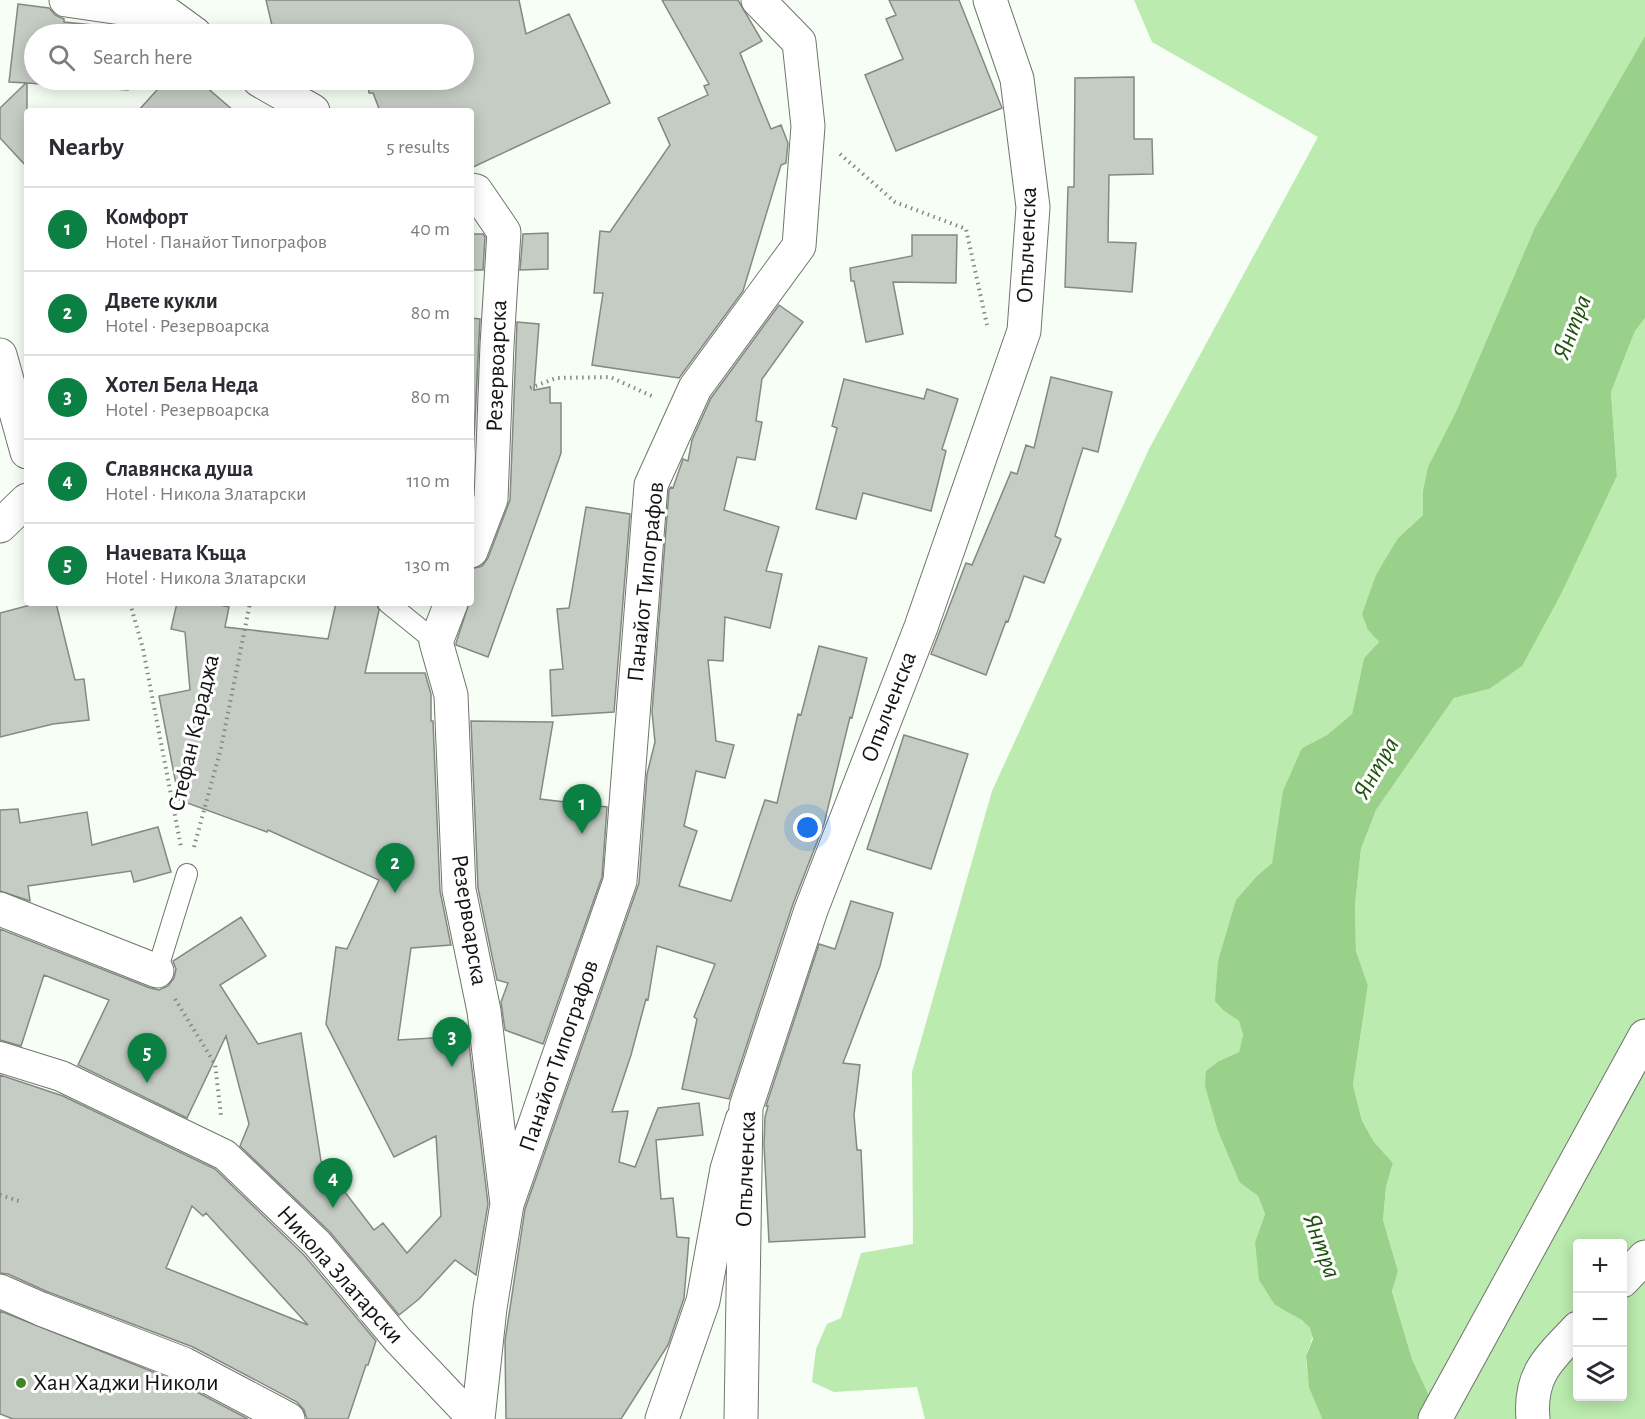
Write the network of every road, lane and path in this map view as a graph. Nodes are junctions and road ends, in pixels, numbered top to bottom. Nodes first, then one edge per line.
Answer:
1 (66, 0) edge
2 (758, 0) edge
3 (990, 0) edge
4 (181, 24) edge
5 (276, 90) edge
6 (308, 108) edge
7 (808, 126) junction
8 (474, 191) edge
9 (988, 331) dead end
10 (0, 355) edge
11 (529, 388) dead end
12 (8, 403) edge
13 (685, 411) junction
14 (24, 444) edge
15 (24, 503) edge
16 (0, 526) edge
17 (474, 543) edge
18 (131, 606) edge
19 (249, 606) edge
20 (392, 606) edge
21 (450, 606) edge
22 (436, 642) junction
23 (187, 874) junction
24 (0, 909) edge
25 (157, 971) junction
26 (1645, 1036) edge
27 (0, 1057) edge
28 (746, 1107) junction
29 (225, 1155) junction
30 (0, 1195) edge
31 (19, 1201) dead end
32 (507, 1204) junction
33 (1645, 1257) edge
34 (1627, 1277) edge
35 (0, 1291) edge
36 (1573, 1333) edge
37 (288, 1419) edge
38 (476, 1419) edge
39 (662, 1419) edge
40 (741, 1419) edge
41 (1435, 1419) edge
42 (1533, 1419) edge

1 - 4 street
2 - 7 street, Панайот Типографов
3 - 28 street, Опълченска
5 - 6 street
7 - 9 path
7 - 13 street, Панайот Типографов
8 - 17 street, Резервоарска
10 - 12 street
11 - 13 path
12 - 14 street
13 - 32 street, Панайот Типографов
15 - 16 street
18 - 23 path
19 - 23 path, Стефан Караджа
20 - 22 lane
21 - 22 street
22 - 32 street, Резервоарска
23 - 25 lane
24 - 25 street
25 - 29 path
26 - 41 street
27 - 29 street, Никола Златарски
28 - 39 street
28 - 40 street, Опълченска
29 - 38 street, Никола Златарски
30 - 31 path
32 - 38 street, Резервоарска
33 - 34 street
35 - 37 street
36 - 42 street

